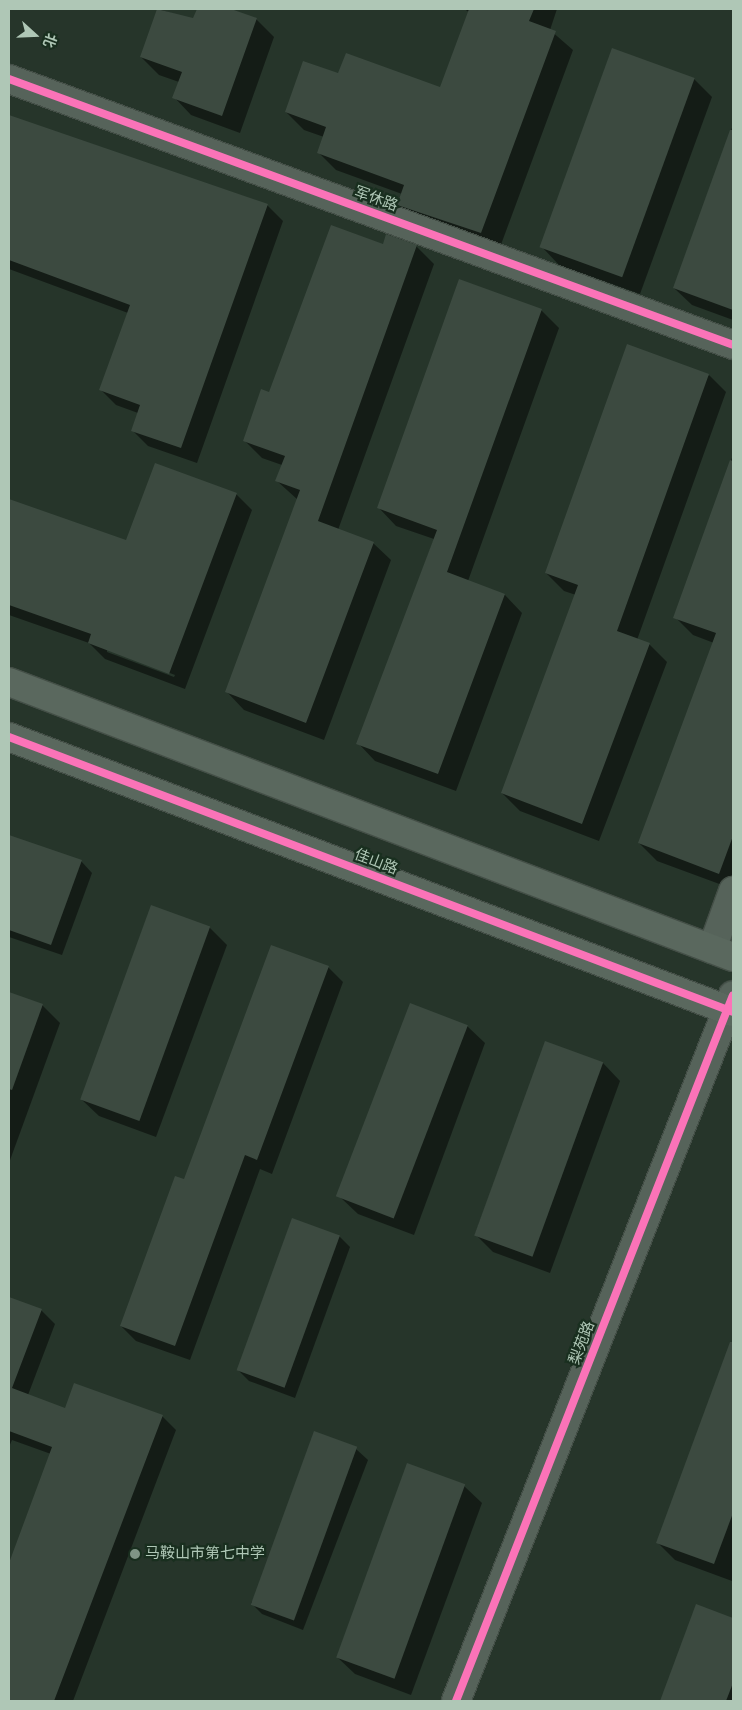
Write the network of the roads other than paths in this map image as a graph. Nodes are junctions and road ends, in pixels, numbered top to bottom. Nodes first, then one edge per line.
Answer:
1 (9, 79) edge
2 (733, 346) edge
3 (9, 682) edge
4 (9, 737) edge
5 (733, 891) edge
6 (723, 953) edge
7 (731, 1006) edge
8 (456, 1701) edge

1 - 2 street, 军休路
3 - 6 street
4 - 7 street, 佳山路
5 - 6 street
7 - 8 street, 梨苑路

